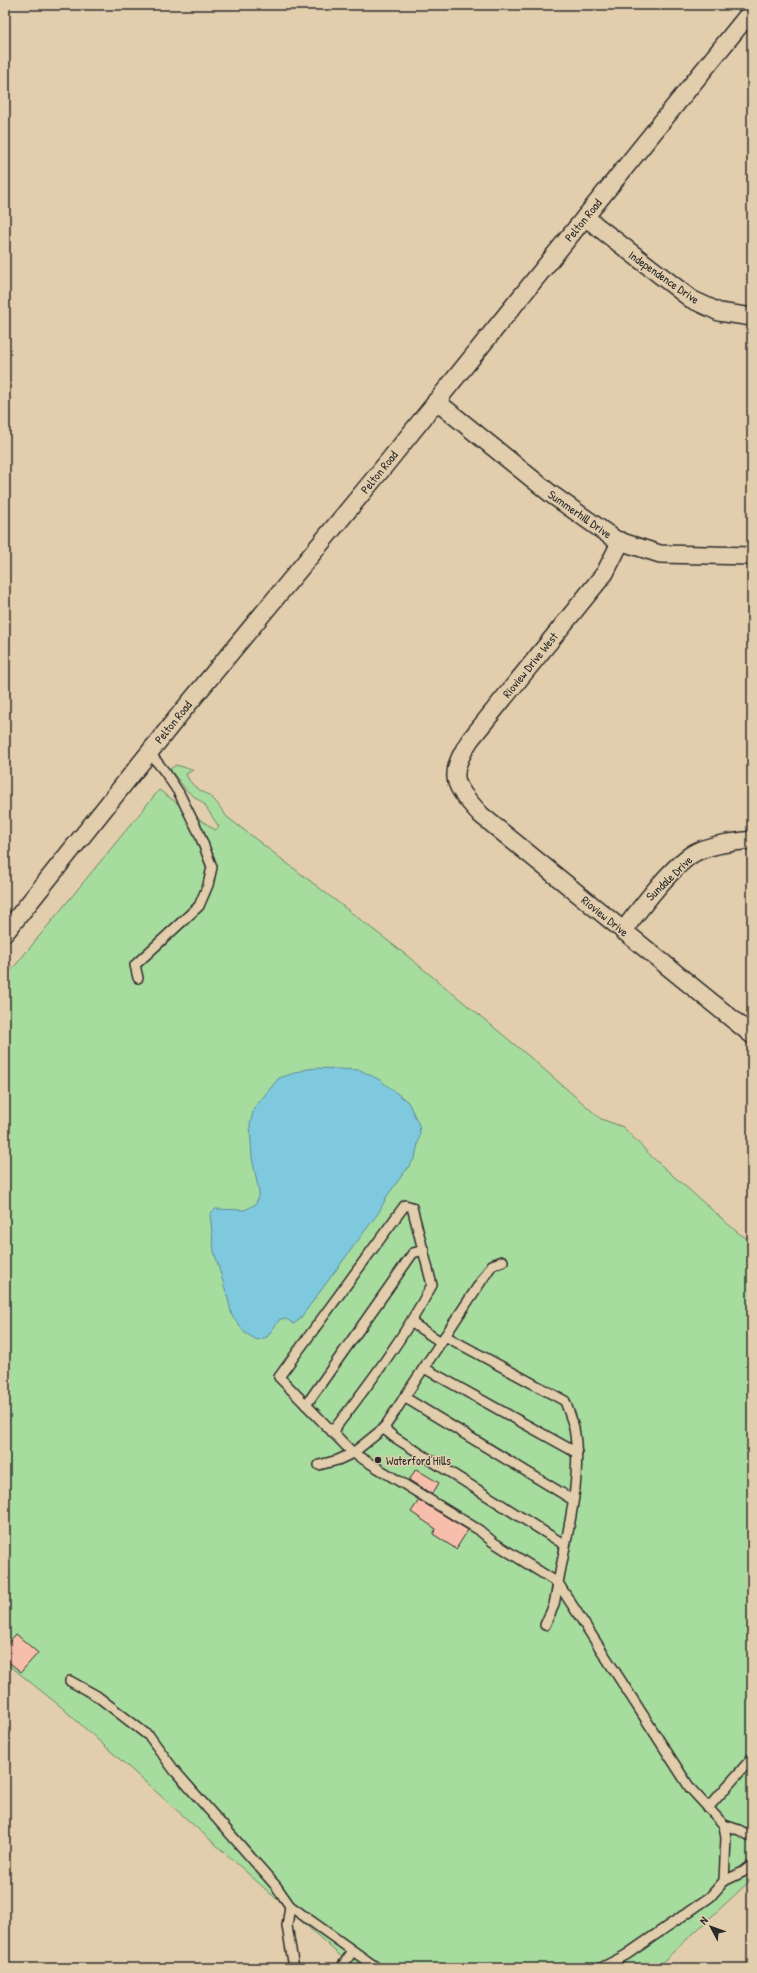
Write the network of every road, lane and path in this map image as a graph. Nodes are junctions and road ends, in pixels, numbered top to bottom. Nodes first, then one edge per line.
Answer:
1 (752, 10) edge
2 (585, 217) junction
3 (752, 318) edge
4 (436, 401) junction
5 (621, 542) junction
6 (752, 556) edge
7 (149, 752) junction
8 (462, 794) joint
9 (752, 840) edge
10 (623, 931) junction
11 (5, 933) edge
12 (138, 978) dead end
13 (752, 1035) edge
14 (424, 1250) junction
15 (503, 1261) dead end
16 (412, 1323) junction
17 (443, 1339) junction
18 (424, 1368) junction
19 (404, 1397) junction
20 (306, 1405) junction
21 (383, 1428) junction
22 (332, 1432) junction
23 (353, 1453) junction
24 (577, 1453) junction
25 (320, 1466) dead end
26 (573, 1500) junction
27 (564, 1545) junction
28 (558, 1583) junction
29 (545, 1625) dead end
30 (70, 1681) dead end
31 (752, 1758) edge
32 (708, 1808) junction
33 (724, 1825) junction
34 (752, 1837) edge
35 (752, 1865) edge
36 (724, 1881) junction
37 (290, 1906) junction
38 (352, 1952) junction
39 (294, 1968) edge
40 (341, 1968) edge
41 (377, 1968) edge
42 (601, 1968) edge

1 - 2 street, Pelton Road
2 - 3 street, Independence Drive
2 - 4 street, Pelton Road
4 - 5 street, Summerhill Drive
4 - 7 street, Pelton Road
5 - 6 street, Summerhill Drive
5 - 8 street, Rioview Drive West
7 - 11 street, Pelton Road
7 - 12 lane
8 - 10 street, Rioview Drive
9 - 10 street, Sundale Drive
10 - 13 street, Rioview Drive
14 - 16 lane
14 - 20 lane
14 - 20 lane
15 - 17 lane
16 - 17 lane
16 - 22 lane
17 - 18 lane
17 - 24 lane
18 - 19 lane
18 - 24 lane
19 - 21 lane
19 - 26 lane
20 - 22 lane
21 - 23 lane
21 - 27 lane
22 - 23 lane
23 - 25 lane
23 - 28 lane
24 - 26 lane
26 - 27 lane
27 - 28 lane
28 - 29 lane
28 - 32 lane
30 - 37 lane
31 - 32 lane
32 - 33 lane
33 - 34 lane
33 - 36 lane
35 - 36 lane
36 - 42 lane
37 - 38 lane
37 - 39 lane
38 - 40 lane
38 - 41 lane

